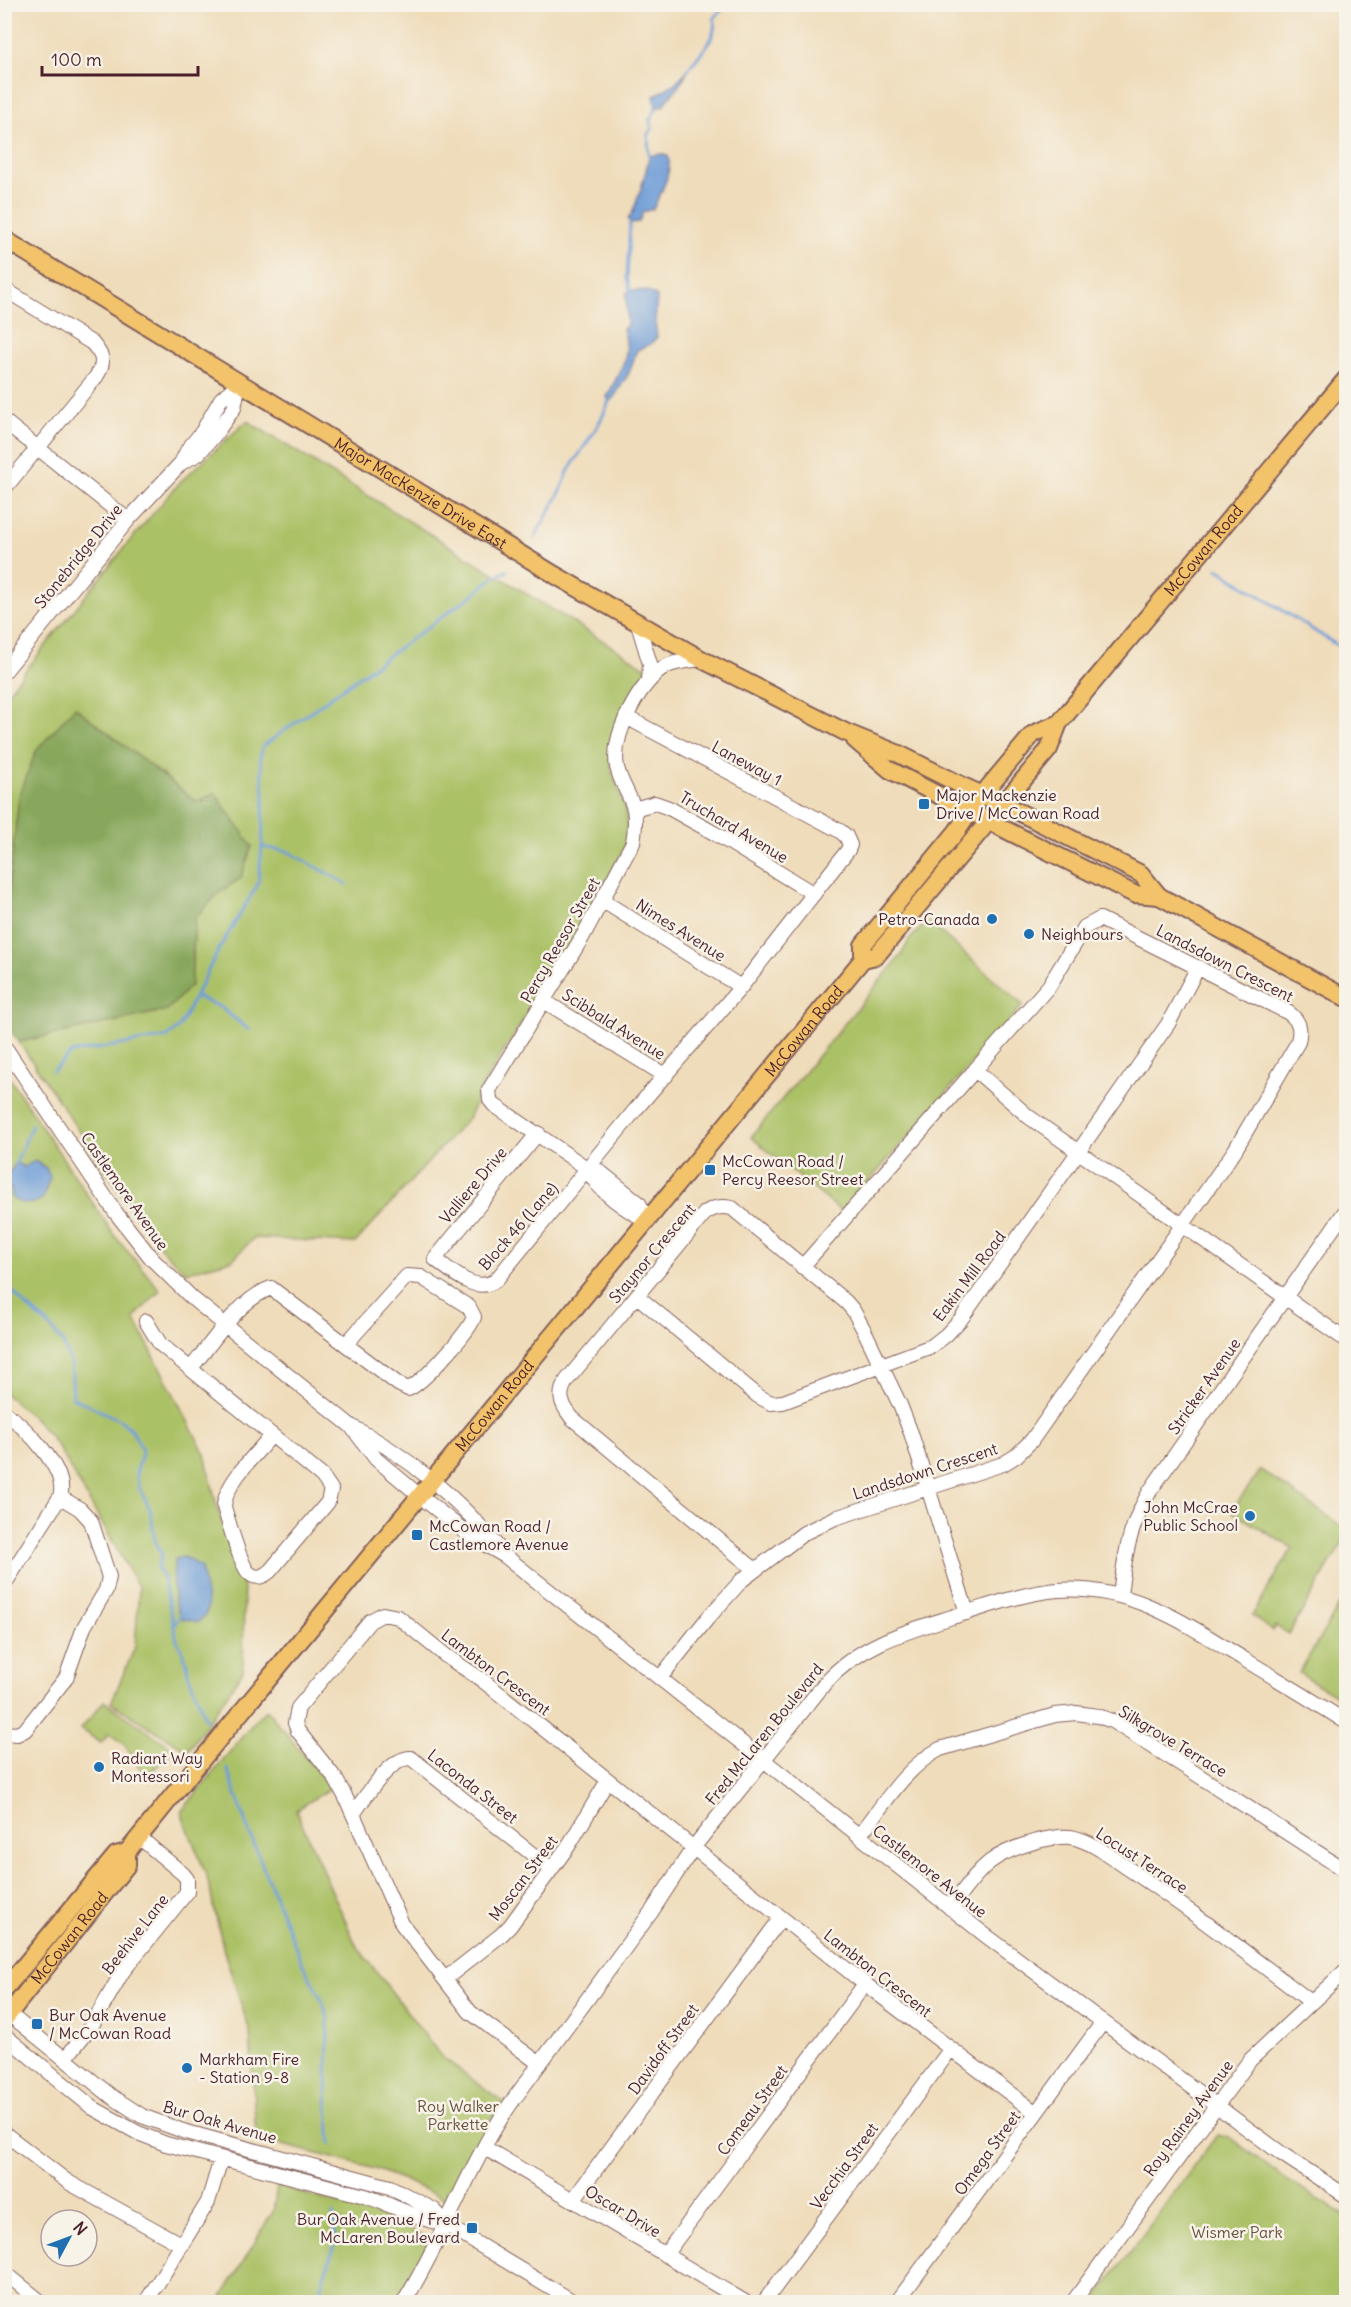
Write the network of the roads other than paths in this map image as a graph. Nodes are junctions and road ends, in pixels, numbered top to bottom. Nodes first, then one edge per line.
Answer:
1 (4, 239) edge
2 (4, 290) edge
3 (1347, 379) edge
4 (239, 383) junction
5 (4, 421) edge
6 (38, 447) junction
7 (4, 489) edge
8 (128, 520) junction
9 (638, 624) junction
10 (701, 659) junction
11 (4, 672) edge
12 (649, 680) junction
13 (626, 717) junction
14 (1059, 723) junction
15 (845, 732) junction
16 (982, 795) junction
17 (1003, 804) junction
18 (634, 808) junction
19 (970, 811) junction
20 (989, 821) junction
21 (849, 840) joint
22 (814, 894) junction
23 (1160, 896) junction
24 (603, 901) junction
25 (863, 958) junction
26 (1198, 967) junction
27 (741, 987) junction
28 (1347, 998) edge
29 (544, 1000) junction
30 (4, 1046) edge
31 (975, 1070) junction
32 (666, 1076) junction
33 (538, 1133) junction
34 (1079, 1152) junction
35 (588, 1169) junction
36 (1347, 1210) edge
37 (647, 1220) junction
38 (1183, 1225) junction
39 (435, 1259) joint
40 (802, 1267) junction
41 (637, 1296) junction
42 (1286, 1298) junction
43 (146, 1321) dead end
44 (227, 1325) junction
45 (1347, 1340) edge
46 (346, 1344) junction
47 (881, 1365) junction
48 (191, 1368) junction
49 (4, 1412) edge
50 (351, 1426) junction
51 (272, 1435) junction
52 (431, 1481) junction
53 (929, 1488) junction
54 (420, 1496) junction
55 (60, 1497) junction
56 (506, 1556) junction
57 (754, 1569) junction
58 (4, 1585) edge
59 (1120, 1595) junction
60 (967, 1613) junction
61 (660, 1678) junction
62 (1347, 1722) edge
63 (4, 1733) edge
64 (763, 1760) junction
65 (608, 1780) junction
66 (353, 1814) junction
67 (859, 1836) junction
68 (139, 1837) junction
69 (693, 1848) junction
70 (127, 1852) junction
71 (551, 1869) junction
72 (1347, 1871) edge
73 (950, 1908) junction
74 (781, 1918) junction
75 (1347, 1970) edge
76 (445, 1979) junction
77 (865, 1984) junction
78 (4, 1990) edge
79 (1311, 2002) junction
80 (6, 2014) edge
81 (1103, 2022) junction
82 (4, 2035) edge
83 (950, 2050) junction
84 (65, 2059) junction
85 (540, 2064) junction
86 (1217, 2106) junction
87 (1036, 2113) junction
88 (4, 2133) edge
89 (485, 2148) junction
90 (221, 2159) junction
91 (1344, 2189) edge
92 (573, 2200) junction
93 (447, 2224) junction
94 (182, 2245) junction
95 (665, 2255) junction
96 (4, 2272) edge
97 (41, 2302) edge
98 (146, 2302) edge
99 (406, 2302) edge
100 (574, 2302) edge
101 (745, 2302) edge
102 (764, 2302) edge
103 (897, 2302) edge
104 (1073, 2302) edge

1 - 4 main road, Major MacKenzie Drive East
2 - 6 street
3 - 14 main road, McCowan Road
4 - 8 street, Stonebridge Drive
4 - 9 main road, Major MacKenzie Drive East
5 - 6 street
6 - 7 street
6 - 8 street
8 - 11 street, Stonebridge Drive
9 - 10 main road, Major MacKenzie Drive East
9 - 12 street
10 - 12 street, Percy Reesor Street
10 - 15 main road, Major MacKenzie Drive East
12 - 13 street, Percy Reesor Street
13 - 18 street, Percy Reesor Street
13 - 21 street, Laneway 1
14 - 16 main road, McCowan Road
14 - 17 main road, McCowan Road
15 - 16 main road, Major MacKenzie Drive East
15 - 19 main road, Major MacKenzie Drive East
16 - 17 main road, Major MacKenzie Drive East
16 - 19 main road, McCowan Road
17 - 20 main road, McCowan Road
17 - 23 main road, Major MacKenzie Drive East
18 - 22 street, Truchard Avenue
18 - 24 street, Percy Reesor Street
19 - 20 main road, Major MacKenzie Drive East
19 - 25 main road, McCowan Road
20 - 23 main road, Major MacKenzie Drive East
20 - 25 main road, McCowan Road
21 - 22 street, Block 46 (Lane)
22 - 27 street, Block 46 (Lane)
23 - 28 main road, Major MacKenzie Drive East
24 - 27 street, Nimes Avenue
24 - 29 street, Percy Reesor Street
25 - 37 main road, McCowan Road
26 - 31 street, Landsdown Crescent
26 - 34 street, Eakin Mill Road
26 - 38 street, Landsdown Crescent
27 - 32 street, Block 46 (Lane)
29 - 32 street, Scibbald Avenue
29 - 33 street, Percy Reesor Street
30 - 44 street, Castlemore Avenue
31 - 34 street
31 - 40 street, Landsdown Crescent
32 - 35 street, Block 46 (Lane)
33 - 35 street, Percy Reesor Street
33 - 39 street, Valliere Drive
34 - 38 street
34 - 47 street, Eakin Mill Road
35 - 37 street, Percy Reesor Street
35 - 39 street, Block 46 (Lane)
36 - 42 street, Stricker Avenue
37 - 52 main road, McCowan Road
38 - 42 street
38 - 53 street, Landsdown Crescent
40 - 41 street, Staynor Crescent
40 - 47 street, Staynor Crescent
41 - 47 street, Eakin Mill Road
41 - 57 street, Staynor Crescent
42 - 45 street
42 - 59 street, Stricker Avenue
43 - 48 street
44 - 46 street
44 - 48 street
44 - 50 street, Castlemore Avenue
46 - 46 street
47 - 53 street, Staynor Crescent
48 - 51 street
49 - 55 street
50 - 52 street, Castlemore Avenue
50 - 54 street, Castlemore Avenue
51 - 51 street
52 - 54 main road, McCowan Road
52 - 56 street, Castlemore Avenue
53 - 57 street, Landsdown Crescent
53 - 60 street, Staynor Crescent
54 - 56 street, Castlemore Avenue
54 - 68 main road, McCowan Road
55 - 58 street
55 - 63 street
56 - 61 street, Castlemore Avenue
57 - 61 street, Landsdown Crescent
59 - 60 street, Fred McLaren Boulevard
59 - 62 street, Fred McLaren Boulevard
60 - 64 street, Fred McLaren Boulevard
61 - 64 street, Castlemore Avenue
64 - 67 street, Castlemore Avenue
64 - 69 street, Fred McLaren Boulevard
65 - 66 street, Lambton Crescent
65 - 69 street, Lambton Crescent
65 - 71 street, Moscan Street
66 - 71 street, Laconda Street
66 - 76 street, Lambton Crescent
67 - 72 street, Silkgrove Terrace
67 - 73 street, Castlemore Avenue
68 - 70 main road, McCowan Road
68 - 84 street, Beehive Lane
69 - 74 street, Lambton Crescent
69 - 85 street, Fred McLaren Boulevard
70 - 78 main road, McCowan Road
70 - 80 main road, McCowan Road
71 - 76 street, Moscan Street
73 - 79 street, Locust Terrace
73 - 81 street, Castlemore Avenue
74 - 77 street, Lambton Crescent
74 - 92 street, Davidoff Street
75 - 79 street, Roy Rainey Avenue
76 - 85 street, Lambton Crescent
77 - 83 street, Lambton Crescent
77 - 95 street, Comeau Street
79 - 86 street, Roy Rainey Avenue
80 - 84 street, Bur Oak Avenue
81 - 86 street, Castlemore Avenue
81 - 87 street, Omega Street
82 - 90 street, Bur Oak Avenue
83 - 87 street, Lambton Crescent
83 - 102 street, Vecchia Street
84 - 93 street, Bur Oak Avenue
85 - 89 street, Fred McLaren Boulevard
86 - 91 street, Castlemore Avenue
86 - 104 street, Roy Rainey Avenue
87 - 103 street, Omega Street
88 - 94 street
89 - 92 street, Oscar Drive
89 - 93 street, Fred McLaren Boulevard
90 - 93 street, Bur Oak Avenue
90 - 94 street
92 - 95 street, Oscar Drive
93 - 99 street, Fred McLaren Boulevard
93 - 100 street, Bur Oak Avenue
94 - 98 street
95 - 101 street, Oscar Drive
96 - 97 street

